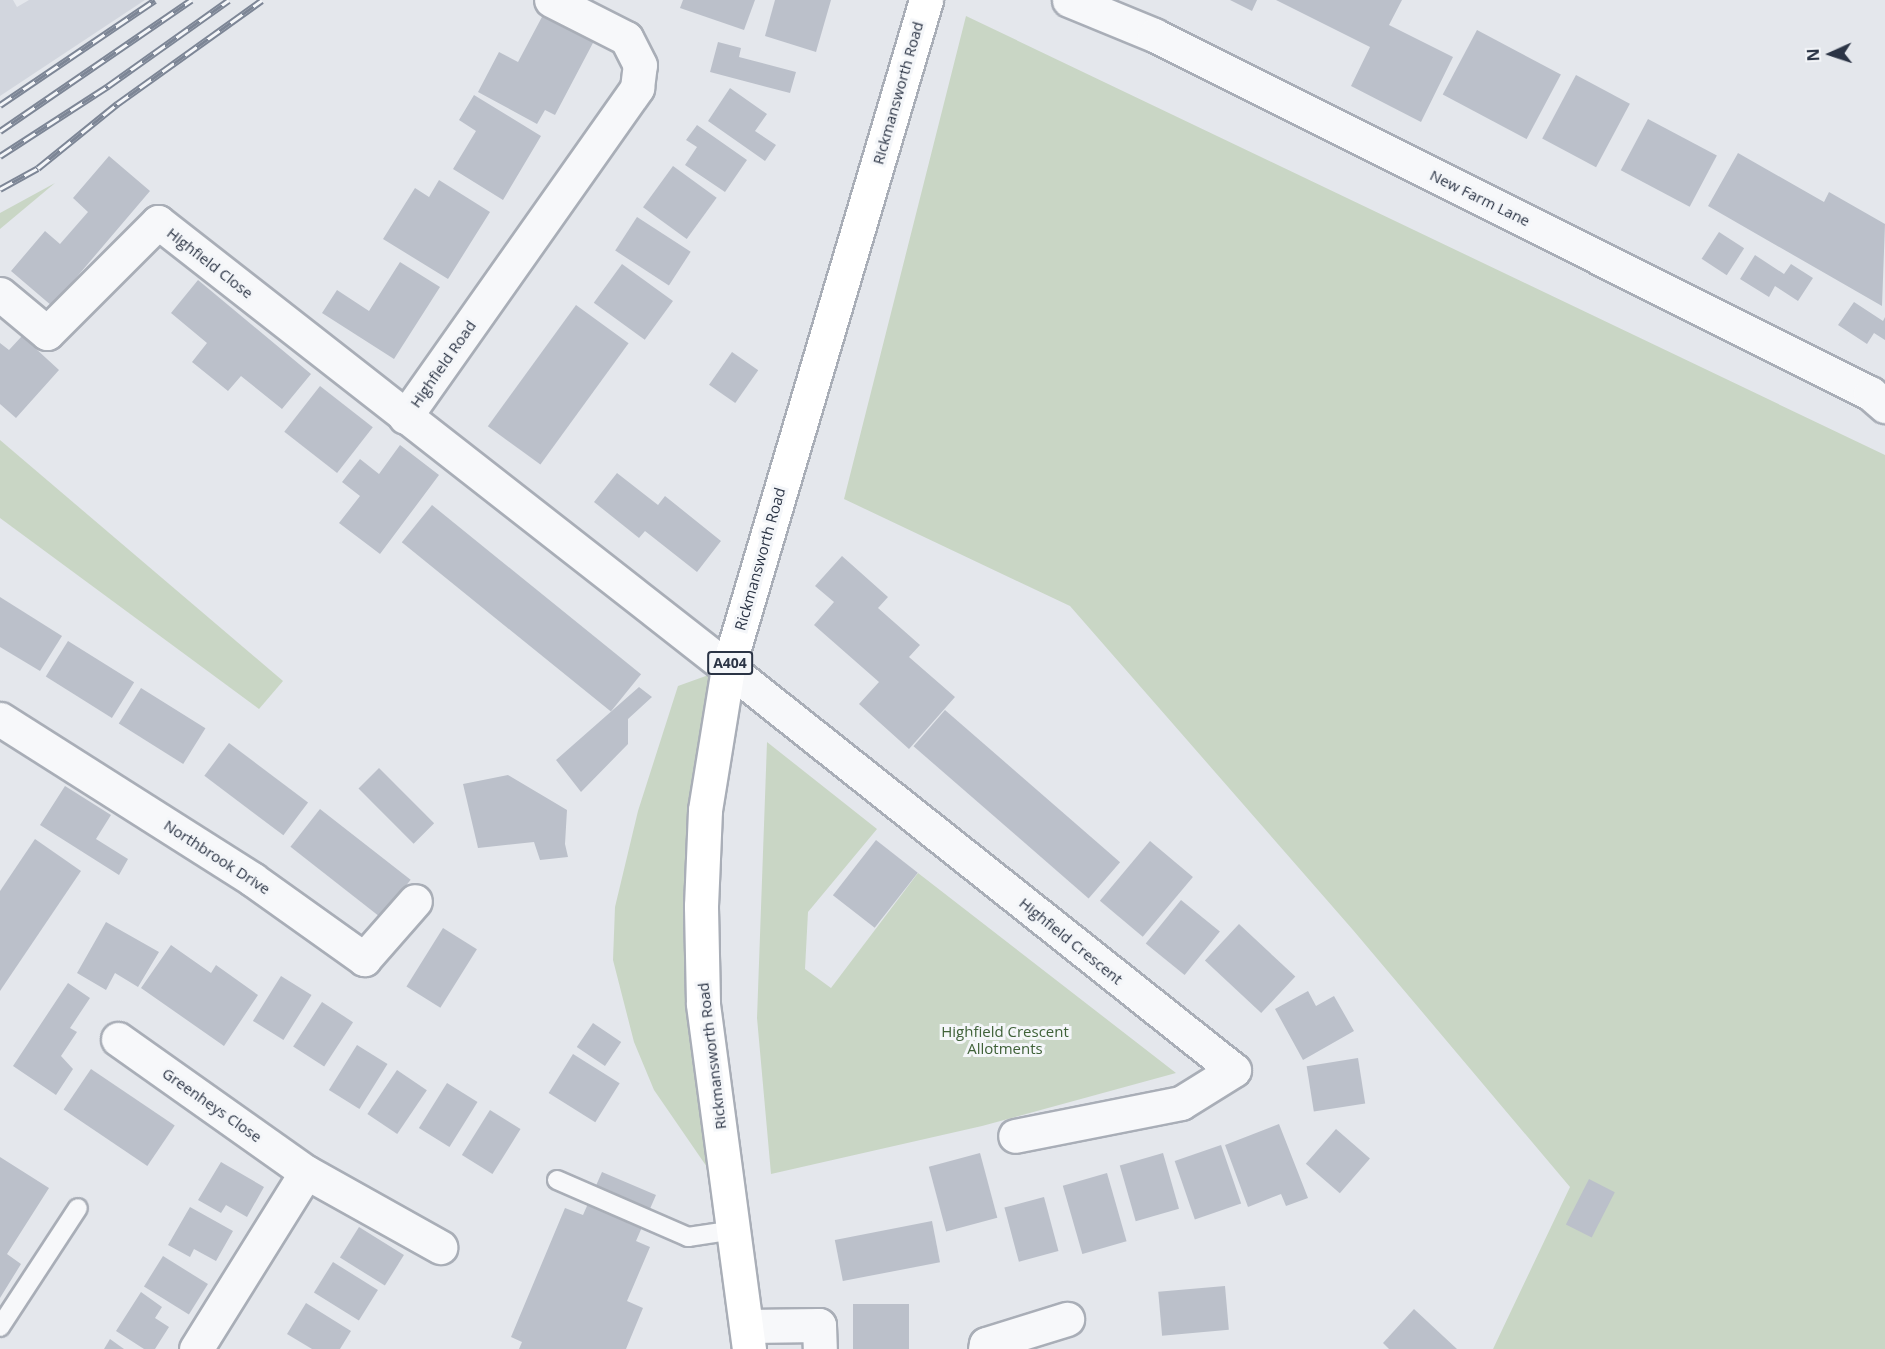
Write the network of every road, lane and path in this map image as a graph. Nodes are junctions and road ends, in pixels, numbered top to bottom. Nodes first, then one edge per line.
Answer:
1 (551, 0) edge
2 (926, 0) edge
3 (1069, 0) edge
4 (0, 294) edge
5 (1885, 406) edge
6 (405, 417) junction
7 (728, 668) junction
8 (3, 729) edge
9 (415, 901) dead end
10 (118, 1039) dead end
11 (1015, 1136) dead end
12 (306, 1172) junction
13 (557, 1180) dead end
14 (78, 1208) dead end
15 (735, 1230) junction
16 (440, 1247) dead end
17 (1066, 1319) dead end
18 (0, 1327) edge
19 (749, 1338) edge
20 (196, 1349) edge
21 (820, 1349) edge
22 (985, 1349) edge

1 - 6 street, Highfield Road
2 - 7 main road, Rickmansworth Road / A404
3 - 5 street, New Farm Lane
4 - 6 street, Highfield Close
6 - 7 street, Highfield Road
7 - 11 street, Highfield Crescent
7 - 15 main road, Rickmansworth Road / A404
8 - 9 street, Northbrook Drive
10 - 12 street, Greenheys Close
12 - 16 street, Greenheys Close
12 - 20 street
13 - 15 lane
14 - 18 lane
15 - 19 main road, Rickmansworth Road / A404
17 - 22 street
19 - 21 street

